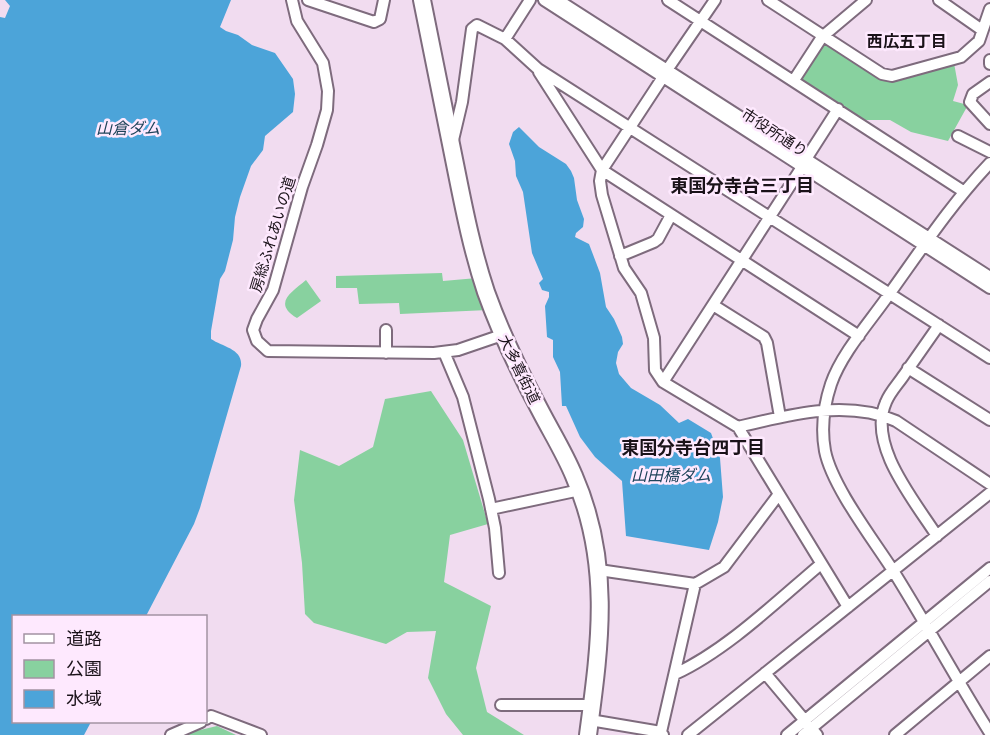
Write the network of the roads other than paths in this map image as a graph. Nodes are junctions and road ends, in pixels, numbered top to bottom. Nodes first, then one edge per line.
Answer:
1 (292, 0) edge
2 (308, 0) edge
3 (384, 0) edge
4 (423, 0) edge
5 (530, 0) edge
6 (544, 0) edge
7 (558, 0) edge
8 (668, 0) edge
9 (715, 0) edge
10 (768, 0) edge
11 (865, 0) edge
12 (941, 0) edge
13 (990, 9) edge
14 (701, 22) junction
15 (982, 30) junction
16 (822, 37) junction
17 (505, 39) junction
18 (538, 69) junction
19 (665, 74) junction
20 (794, 80) junction
21 (990, 82) edge
22 (838, 109) junction
23 (990, 124) edge
24 (630, 128) junction
25 (958, 136) dead end
26 (452, 148) junction
27 (990, 152) edge
28 (804, 163) junction
29 (990, 163) edge
30 (602, 170) junction
31 (963, 191) junction
32 (671, 215) junction
33 (769, 217) junction
34 (926, 242) junction
35 (620, 256) junction
36 (741, 260) junction
37 (990, 277) edge
38 (990, 288) edge
39 (890, 294) junction
40 (713, 304) junction
41 (939, 325) junction
42 (386, 330) dead end
43 (502, 335) junction
44 (859, 336) junction
45 (444, 352) junction
46 (386, 353) junction
47 (990, 358) edge
48 (908, 368) junction
49 (663, 382) junction
50 (824, 411) junction
51 (881, 415) junction
52 (780, 417) junction
53 (990, 420) edge
54 (738, 427) junction
55 (990, 484) edge
56 (580, 490) junction
57 (990, 493) edge
58 (779, 494) junction
59 (491, 509) junction
60 (937, 536) junction
61 (821, 564) junction
62 (990, 568) edge
63 (599, 570) junction
64 (893, 571) junction
65 (499, 573) dead end
66 (990, 582) edge
67 (695, 584) junction
68 (848, 607) junction
69 (927, 627) junction
70 (990, 656) edge
71 (765, 673) junction
72 (675, 674) junction
73 (959, 683) junction
74 (501, 705) dead end
75 (207, 718) edge
76 (590, 720) edge
77 (199, 723) edge
78 (809, 730) edge
79 (662, 733) edge
80 (990, 733) edge
81 (171, 735) edge
82 (261, 735) edge
83 (688, 735) edge
84 (787, 735) edge
85 (895, 735) edge

1 - 46 street, 房総ふれあいの道
2 - 3 street
4 - 26 highway, 大多喜街道
5 - 17 street
6 - 19 street, 市役所通り
7 - 19 street, 市役所通り
8 - 14 street
9 - 14 street
10 - 16 street
11 - 16 street
12 - 15 street
13 - 15 street
14 - 19 street
14 - 20 street
15 - 16 street
16 - 20 street
17 - 18 street
17 - 26 street
18 - 24 street
18 - 30 street
19 - 24 street
19 - 28 street, 市役所通り
20 - 22 street
21 - 23 street
22 - 28 street
22 - 31 street
24 - 30 street
24 - 33 street
25 - 27 street
26 - 43 highway, 大多喜街道
28 - 33 street
28 - 34 street, 市役所通り
29 - 31 street
30 - 32 street
30 - 35 street
31 - 34 street
32 - 35 street
32 - 36 street
33 - 36 street
33 - 39 street
34 - 37 street, 市役所通り
34 - 38 street, 市役所通り
34 - 39 street
35 - 49 street
36 - 40 street
36 - 44 street
39 - 41 street
39 - 44 street
40 - 49 street
40 - 52 street
41 - 47 street
41 - 48 street
42 - 46 street
43 - 45 street, 房総ふれあいの道
43 - 56 highway, 大多喜街道
44 - 50 street
45 - 46 street, 房総ふれあいの道
45 - 59 street
48 - 51 street
48 - 53 street
49 - 54 street
50 - 51 street
50 - 52 street
50 - 64 street
51 - 55 street
51 - 60 street
52 - 54 street
54 - 58 street
56 - 59 street
56 - 63 highway, 大多喜街道
57 - 60 street
58 - 61 street
58 - 67 street
59 - 65 street
60 - 64 street
61 - 68 street
61 - 72 street
62 - 69 street
63 - 67 street
63 - 76 highway, 大多喜街道
64 - 68 street
64 - 69 street
66 - 69 street
67 - 72 street
68 - 71 street
69 - 73 street
69 - 78 street
70 - 73 street
71 - 78 street
71 - 83 street
72 - 79 street
73 - 80 street
73 - 85 street
74 - 76 street
75 - 82 street
76 - 79 street
77 - 81 street
78 - 84 street

